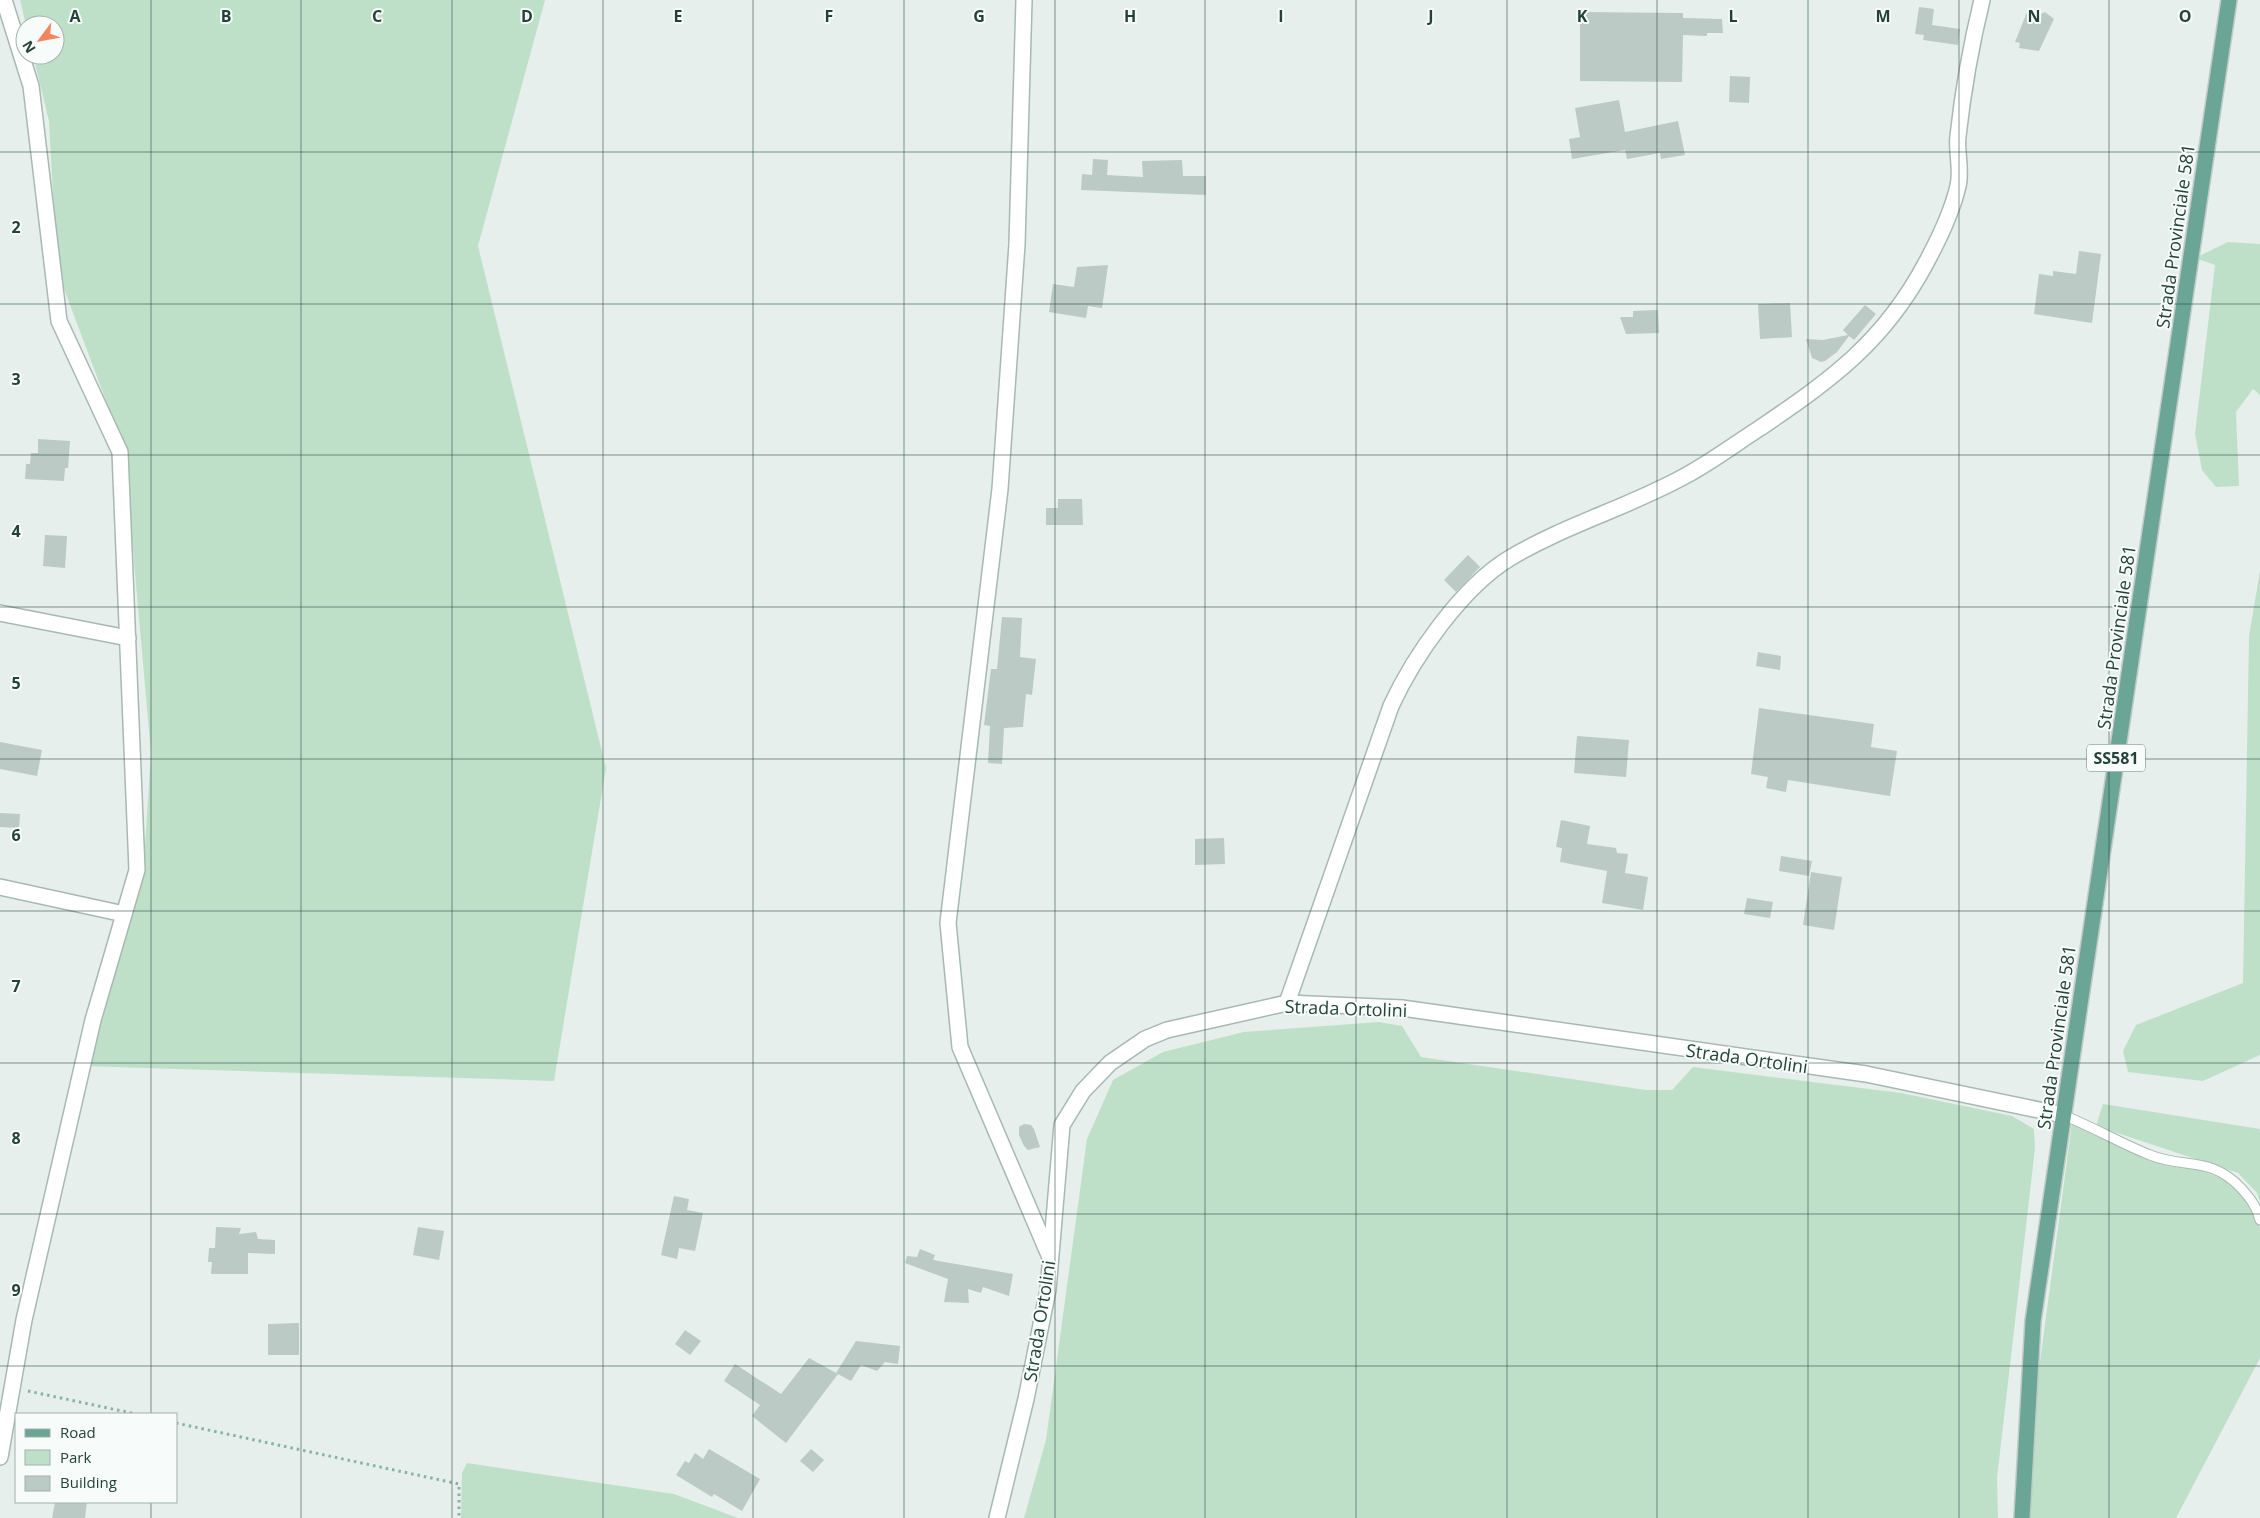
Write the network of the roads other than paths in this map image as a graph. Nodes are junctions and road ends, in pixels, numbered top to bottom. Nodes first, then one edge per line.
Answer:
1 (4, 0) edge
2 (1024, 0) edge
3 (1982, 0) edge
4 (2229, 0) edge
5 (0, 613) edge
6 (128, 638) junction
7 (0, 887) edge
8 (124, 914) junction
9 (1287, 1003) junction
10 (2063, 1115) junction
11 (2260, 1220) edge
12 (1049, 1256) junction
13 (0, 1457) edge
14 (996, 1518) edge
15 (2022, 1518) edge

1 - 6 street
2 - 12 street
3 - 9 street
4 - 10 main road, Strada Provinciale 581 / SS581
5 - 6 street
6 - 8 street
7 - 8 street
8 - 13 street
9 - 10 street, Strada Ortolini
9 - 12 street, Strada Ortolini
10 - 11 lane
10 - 15 main road, Strada Provinciale 581 / SS581
12 - 14 street, Strada Ortolini

